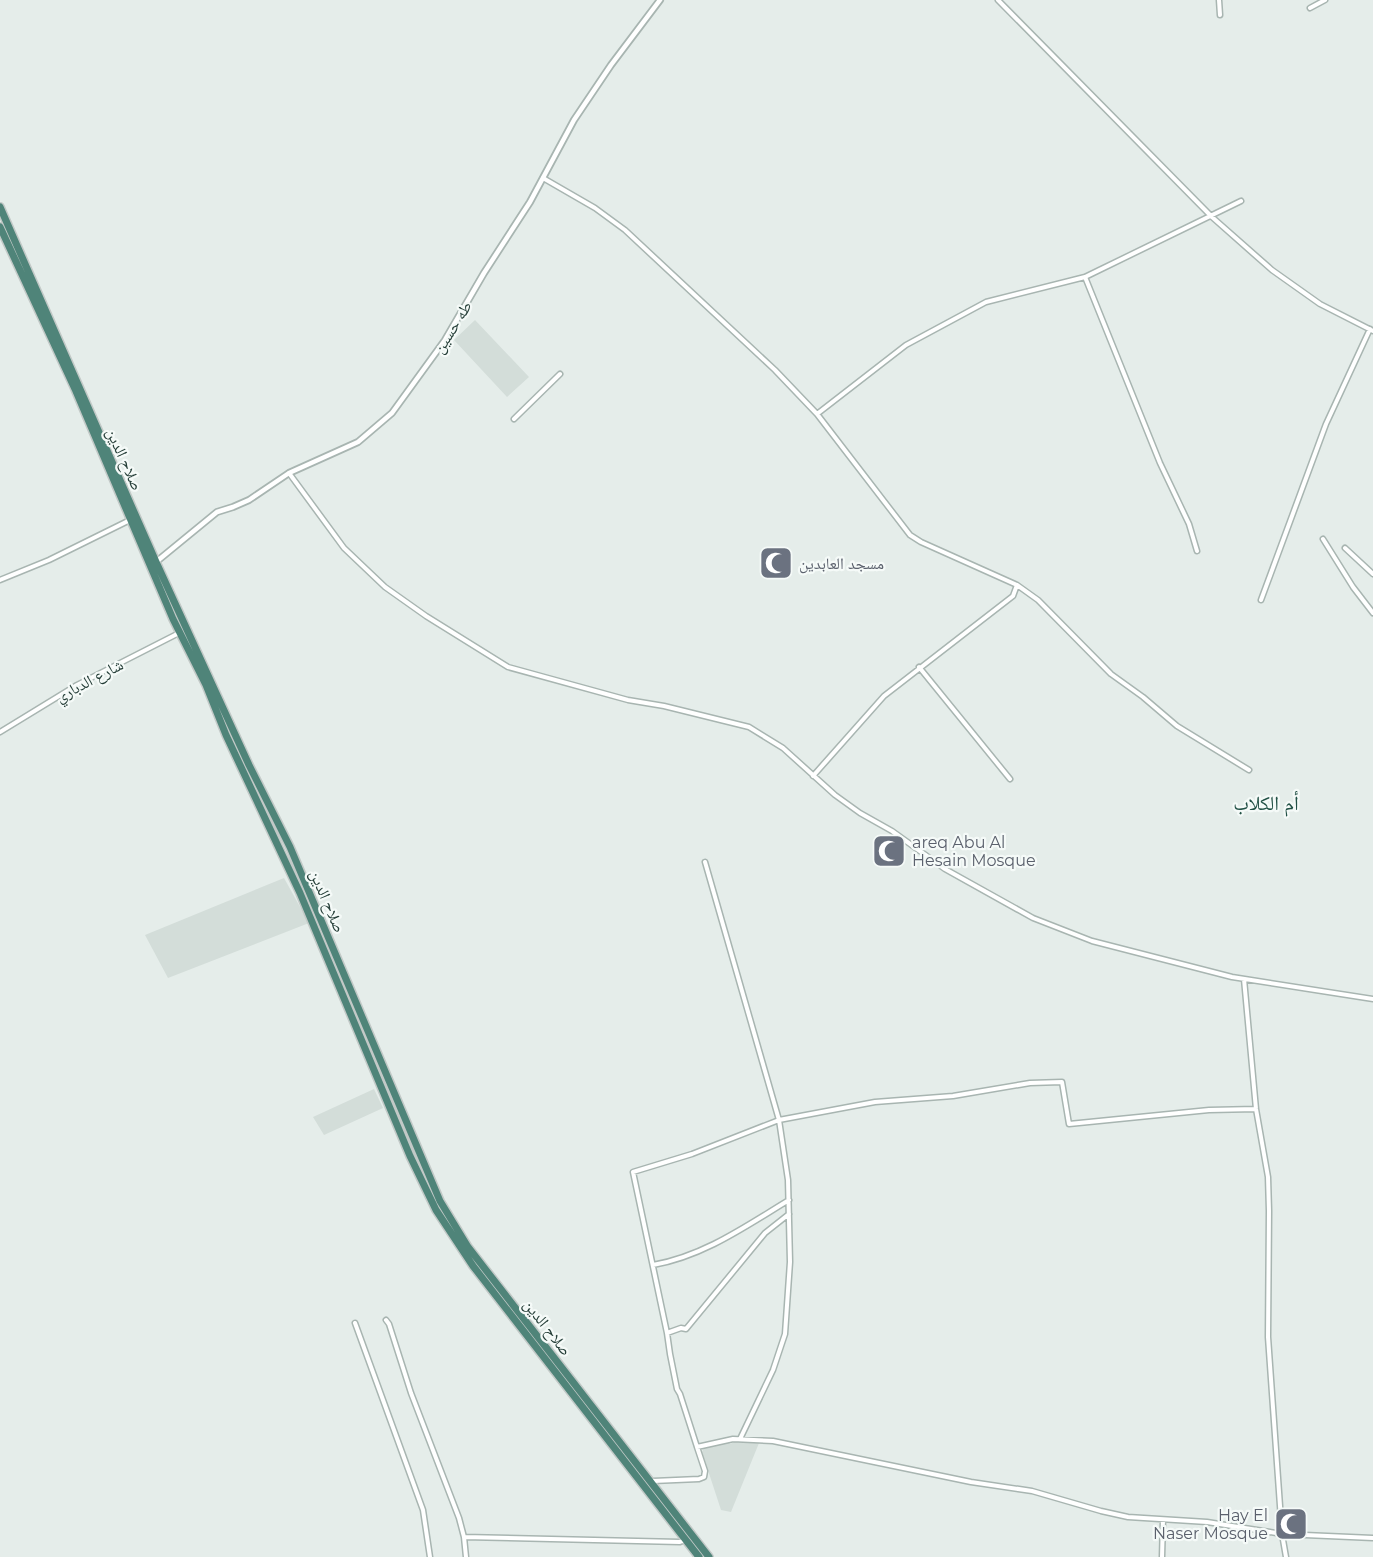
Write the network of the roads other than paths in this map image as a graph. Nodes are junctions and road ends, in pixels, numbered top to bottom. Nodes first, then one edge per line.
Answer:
1 (660, 0) edge
2 (998, 0) edge
3 (1219, 0) edge
4 (1325, 0) edge
5 (1310, 8) dead end
6 (1221, 15) dead end
7 (543, 178) junction
8 (1241, 201) dead end
9 (0, 207) edge
10 (1212, 217) junction
11 (0, 227) edge
12 (1084, 277) junction
13 (1372, 330) edge
14 (560, 374) dead end
15 (817, 414) junction
16 (514, 419) dead end
17 (107, 456) junction
18 (289, 473) junction
19 (131, 519) junction
20 (1323, 539) dead end
21 (1345, 549) dead end
22 (1197, 550) dead end
23 (156, 562) junction
24 (1373, 574) edge
25 (0, 580) edge
26 (1017, 585) junction
27 (1261, 600) dead end
28 (1373, 613) edge
29 (180, 632) junction
30 (919, 667) junction
31 (225, 721) junction
32 (0, 732) edge
33 (1249, 770) dead end
34 (813, 776) junction
35 (1010, 779) dead end
36 (705, 862) dead end
37 (1244, 979) junction
38 (1373, 999) edge
39 (1256, 1109) junction
40 (779, 1120) junction
41 (789, 1200) junction
42 (789, 1214) junction
43 (653, 1265) junction
44 (386, 1320) dead end
45 (355, 1323) dead end
46 (667, 1333) junction
47 (568, 1375) junction
48 (561, 1380) junction
49 (741, 1439) junction
50 (698, 1447) junction
51 (653, 1481) dead end
52 (1163, 1520) junction
53 (1282, 1534) junction
54 (464, 1537) junction
55 (1373, 1538) edge
56 (685, 1540) junction
57 (430, 1557) edge
58 (466, 1557) edge
59 (699, 1557) edge
60 (709, 1557) edge
61 (1162, 1557) edge
62 (1286, 1557) edge

1 - 7 street, طه حسين
2 - 10 street
3 - 6 street
4 - 5 street
7 - 15 street
7 - 18 street, طه حسين
8 - 10 street
9 - 17 highway, صلاح الدين
10 - 12 street
10 - 13 street
11 - 17 highway, صلاح الدين
12 - 15 street
12 - 22 street
13 - 27 street
14 - 16 street
15 - 26 street
17 - 19 highway, صلاح الدين
17 - 23 highway, صلاح الدين
18 - 23 street, طه حسين
18 - 34 street
19 - 25 street
19 - 29 highway, صلاح الدين
20 - 28 street
21 - 24 street
23 - 31 highway, صلاح الدين
26 - 30 street
26 - 33 street
29 - 31 highway, صلاح الدين
29 - 32 street, شارع الدباري
30 - 34 street
30 - 35 street
31 - 47 highway, صلاح الدين
31 - 48 highway, صلاح الدين
34 - 37 street
36 - 40 street
37 - 38 street
37 - 39 street
39 - 40 street
39 - 53 street
40 - 41 street
40 - 43 street
41 - 42 street
41 - 43 street
42 - 46 street
42 - 49 street
43 - 46 street
44 - 54 street
45 - 57 street
46 - 50 street
47 - 48 highway
47 - 60 highway, صلاح الدين
48 - 56 highway, صلاح الدين
49 - 50 street
49 - 52 street
50 - 51 street
52 - 53 street
52 - 61 street
53 - 55 street
53 - 62 street
54 - 56 street
54 - 58 street
56 - 59 highway, صلاح الدين

